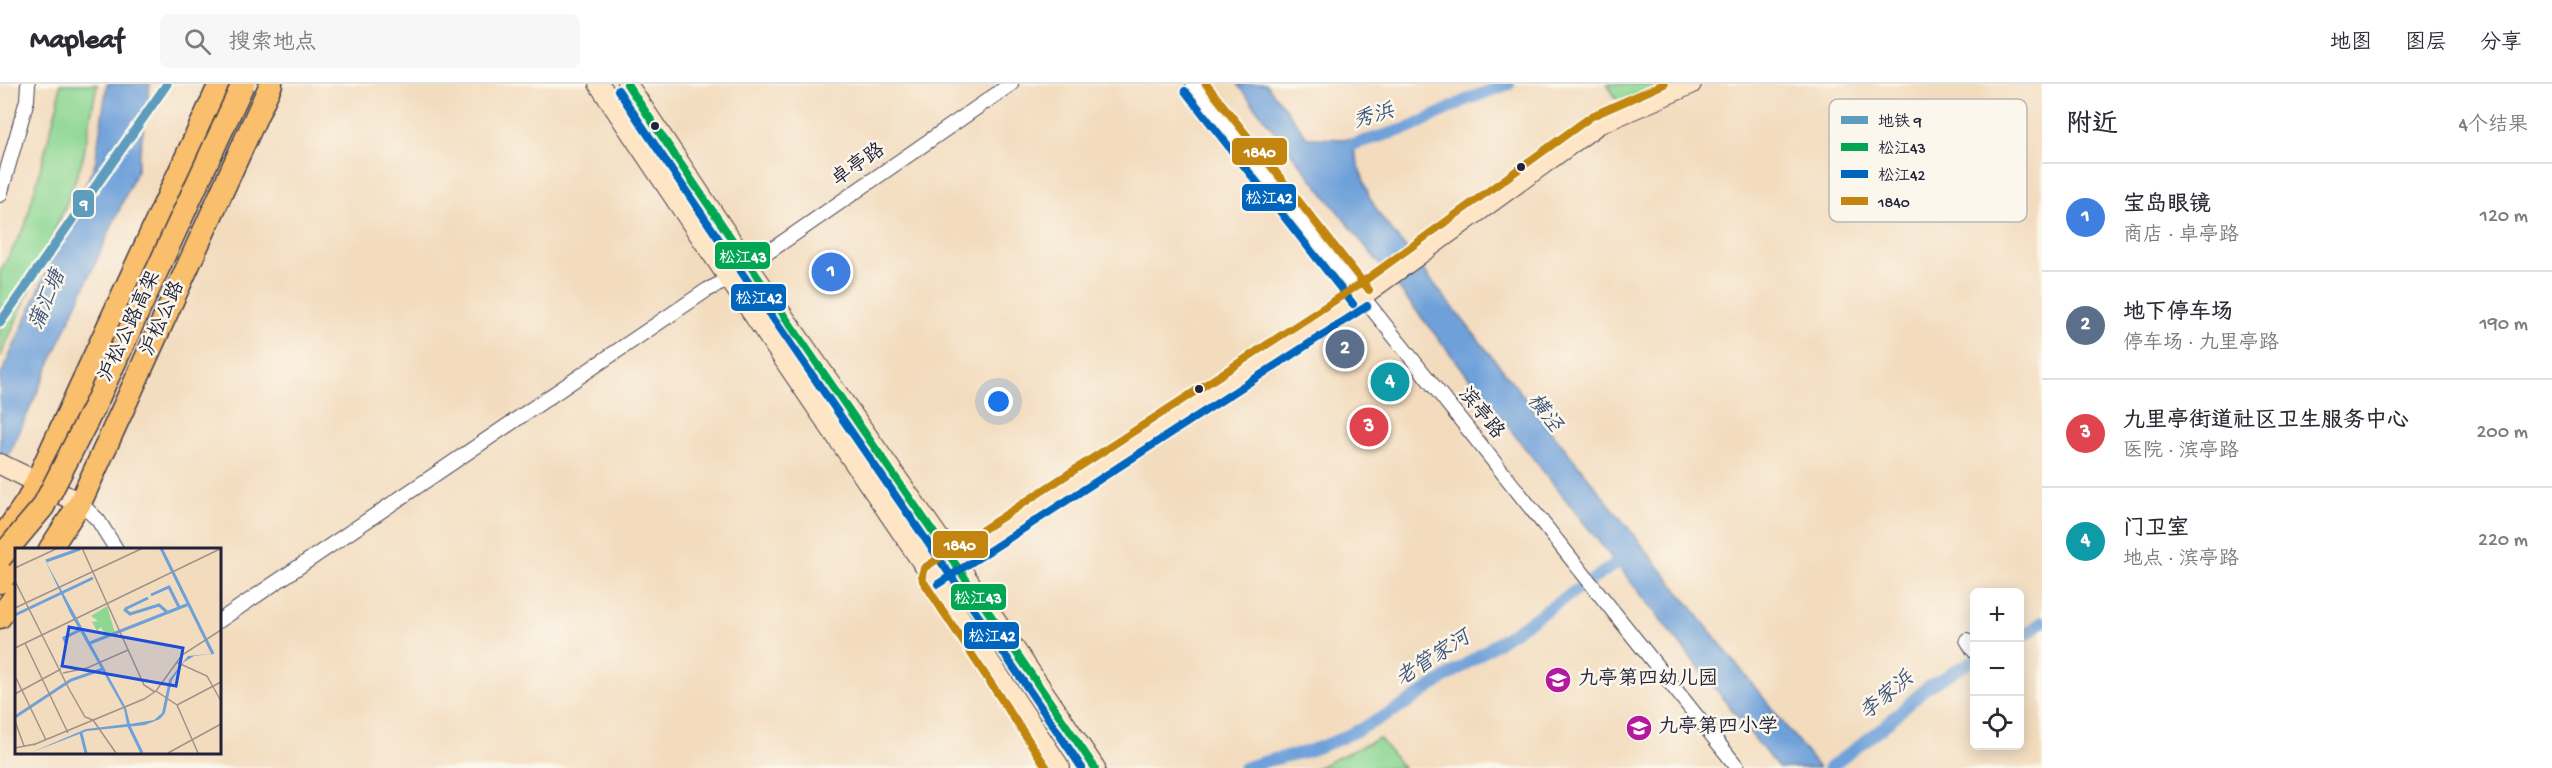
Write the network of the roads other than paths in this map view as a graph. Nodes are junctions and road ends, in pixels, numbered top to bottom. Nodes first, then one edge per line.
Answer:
1 (28, 84) edge
2 (220, 84) edge
3 (243, 84) edge
4 (257, 84) edge
5 (271, 84) edge
6 (599, 84) edge
7 (627, 84) edge
8 (1011, 84) edge
9 (1193, 84) edge
10 (1691, 84) edge
11 (0, 195) edge
12 (748, 266) junction
13 (728, 280) junction
14 (1361, 297) junction
15 (7, 467) edge
16 (36, 482) junction
17 (80, 503) junction
18 (0, 541) edge
19 (28, 548) edge
20 (51, 548) edge
21 (115, 548) edge
22 (0, 558) edge
23 (954, 561) junction
24 (15, 563) edge
25 (933, 575) junction
26 (0, 582) edge
27 (15, 596) edge
28 (0, 617) edge
29 (220, 620) edge
30 (1060, 768) edge
31 (1095, 768) edge
32 (1738, 768) edge

1 - 11 street
2 - 16 main road
3 - 22 main road, 沪松公路高架, bridge
4 - 19 main road, 沪松公路高架
5 - 17 main road, 沪松公路
6 - 13 street
7 - 12 street
8 - 12 street, 卓亭路
9 - 14 street, 滨亭路
10 - 14 street
12 - 13 street, 卓亭路
12 - 23 street
13 - 25 street
13 - 29 street, 卓亭路
14 - 23 street
14 - 32 street, 滨亭路
15 - 16 street
16 - 17 street
16 - 18 main road
17 - 20 main road, 沪松公路
17 - 21 street
23 - 25 street
23 - 31 street
24 - 26 main road
25 - 30 street
27 - 28 main road

